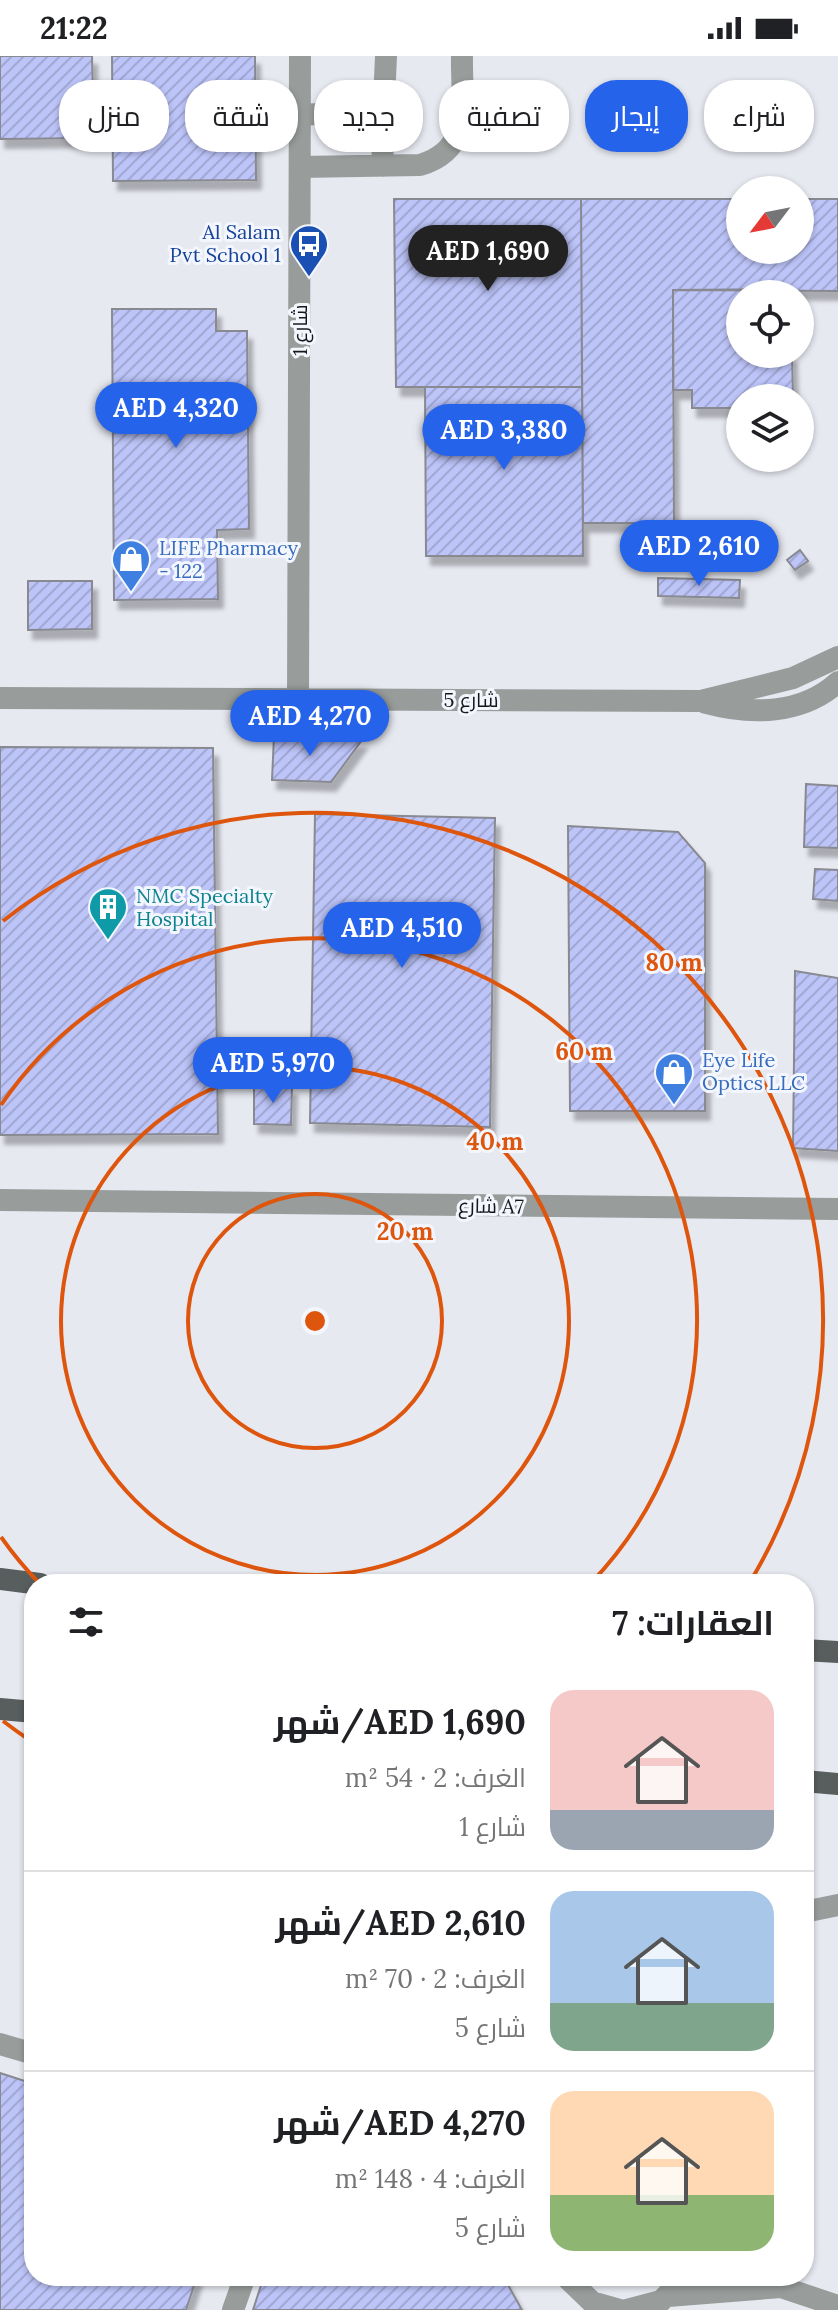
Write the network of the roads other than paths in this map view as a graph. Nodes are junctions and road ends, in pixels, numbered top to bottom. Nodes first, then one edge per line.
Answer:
1 (300, 56) edge
2 (386, 56) edge
3 (462, 56) edge
4 (385, 80) edge
5 (314, 114) edge
6 (300, 115) junction
7 (383, 152) edge
8 (383, 166) junction
9 (300, 167) junction
10 (838, 657) edge
11 (838, 682) edge
12 (0, 698) edge
13 (298, 700) junction
14 (701, 701) junction
15 (0, 1200) edge
16 (838, 1209) edge
17 (0, 1579) edge
18 (24, 1582) edge
19 (814, 1651) edge
20 (838, 1652) edge
21 (0, 1709) edge
22 (24, 1711) edge
23 (814, 1782) edge
24 (838, 1784) edge
25 (838, 1905) edge
26 (814, 1910) edge
27 (0, 2044) edge
28 (24, 2051) edge
29 (241, 2286) edge
30 (569, 2286) edge
31 (575, 2286) edge
32 (675, 2286) edge
33 (753, 2286) edge
34 (785, 2286) edge
35 (656, 2304) edge
36 (838, 2306) edge
37 (233, 2310) edge
38 (574, 2310) edge
39 (620, 2310) edge
40 (627, 2310) edge

1 - 6 street, شارع 1
2 - 4 street
3 - 8 street
5 - 6 street
6 - 9 street, شارع 1
7 - 8 street
8 - 9 street
9 - 13 street, شارع 1
10 - 14 street, شارع 5
11 - 14 street, شارع 5
12 - 13 street, شارع 5
13 - 14 street, شارع 5
15 - 16 street, شارع A7
17 - 18 main road
19 - 20 main road
21 - 22 main road
23 - 24 main road
25 - 26 street
27 - 28 street
29 - 37 street
30 - 38 street
31 - 39 street
32 - 35 street
33 - 35 street
34 - 36 street
35 - 40 street

